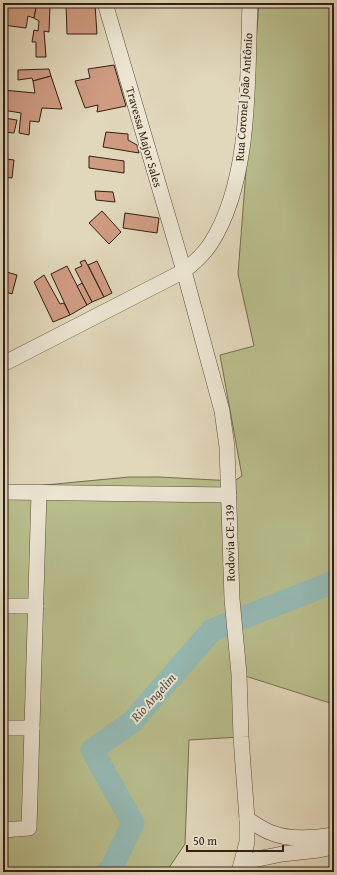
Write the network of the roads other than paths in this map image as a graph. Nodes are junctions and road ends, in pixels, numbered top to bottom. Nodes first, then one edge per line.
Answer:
1 (105, 3) edge
2 (250, 3) edge
3 (184, 271) junction
4 (3, 364) edge
5 (3, 492) edge
6 (39, 493) junction
7 (229, 495) junction
8 (3, 606) edge
9 (36, 606) junction
10 (3, 728) edge
11 (32, 728) junction
12 (247, 819) junction
13 (3, 830) edge
14 (334, 835) edge
15 (334, 847) edge
16 (241, 867) edge

1 - 3 street, Travessa Major Sales
2 - 3 street, Rua Coronel João Antônio
3 - 4 street, Rua Coronel João Antônio
3 - 7 street, Rodovia CE-139
5 - 6 street
6 - 7 street
6 - 9 street
7 - 12 street, Rodovia CE-139
8 - 9 street
9 - 11 street
10 - 11 street
11 - 13 street
12 - 14 street
12 - 16 street, Rodovia CE-139
15 - 16 street

